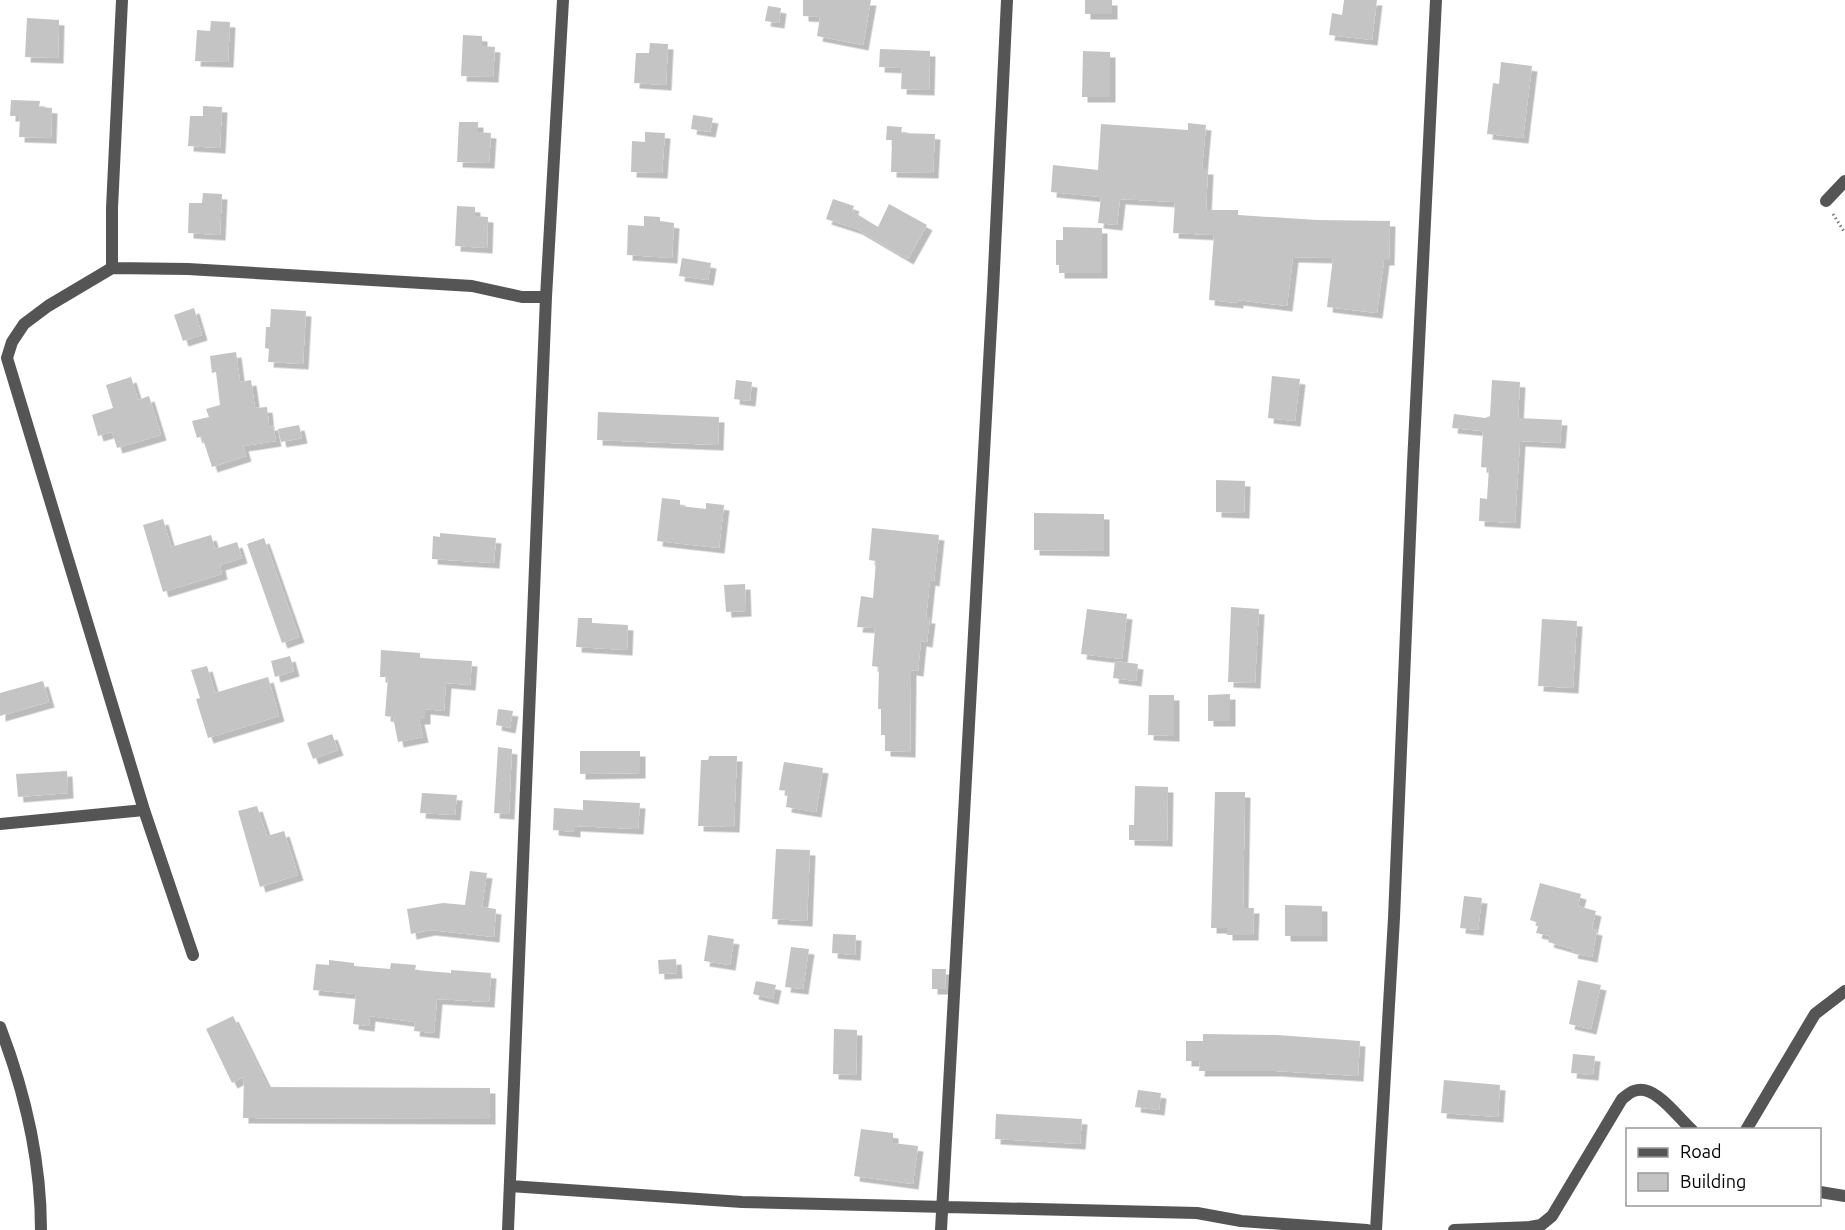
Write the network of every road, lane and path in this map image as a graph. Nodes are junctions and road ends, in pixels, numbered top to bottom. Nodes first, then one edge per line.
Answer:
1 (122, 0) edge
2 (563, 0) edge
3 (1007, 0) edge
4 (1436, 0) edge
5 (1845, 181) edge
6 (1826, 201) joint
7 (1845, 233) edge
8 (112, 268) junction
9 (546, 297) junction
10 (144, 810) junction
11 (0, 824) edge
12 (193, 955) dead end
13 (1845, 991) edge
14 (0, 1027) edge
15 (1690, 1128) edge
16 (1747, 1128) edge
17 (510, 1186) junction
18 (1821, 1192) edge
19 (1845, 1196) edge
20 (942, 1206) junction
21 (41, 1230) edge
22 (508, 1230) edge
23 (941, 1230) edge
24 (1367, 1230) edge
25 (1376, 1230) edge
26 (1454, 1230) edge

1 - 8 street
2 - 9 street
3 - 20 street
4 - 25 street
5 - 6 street
6 - 7 path
8 - 9 street
8 - 10 street
9 - 17 street
10 - 11 street
10 - 12 street
13 - 16 street
14 - 21 street
15 - 26 street
17 - 20 street
17 - 22 street
18 - 19 street
20 - 23 street
20 - 24 street

